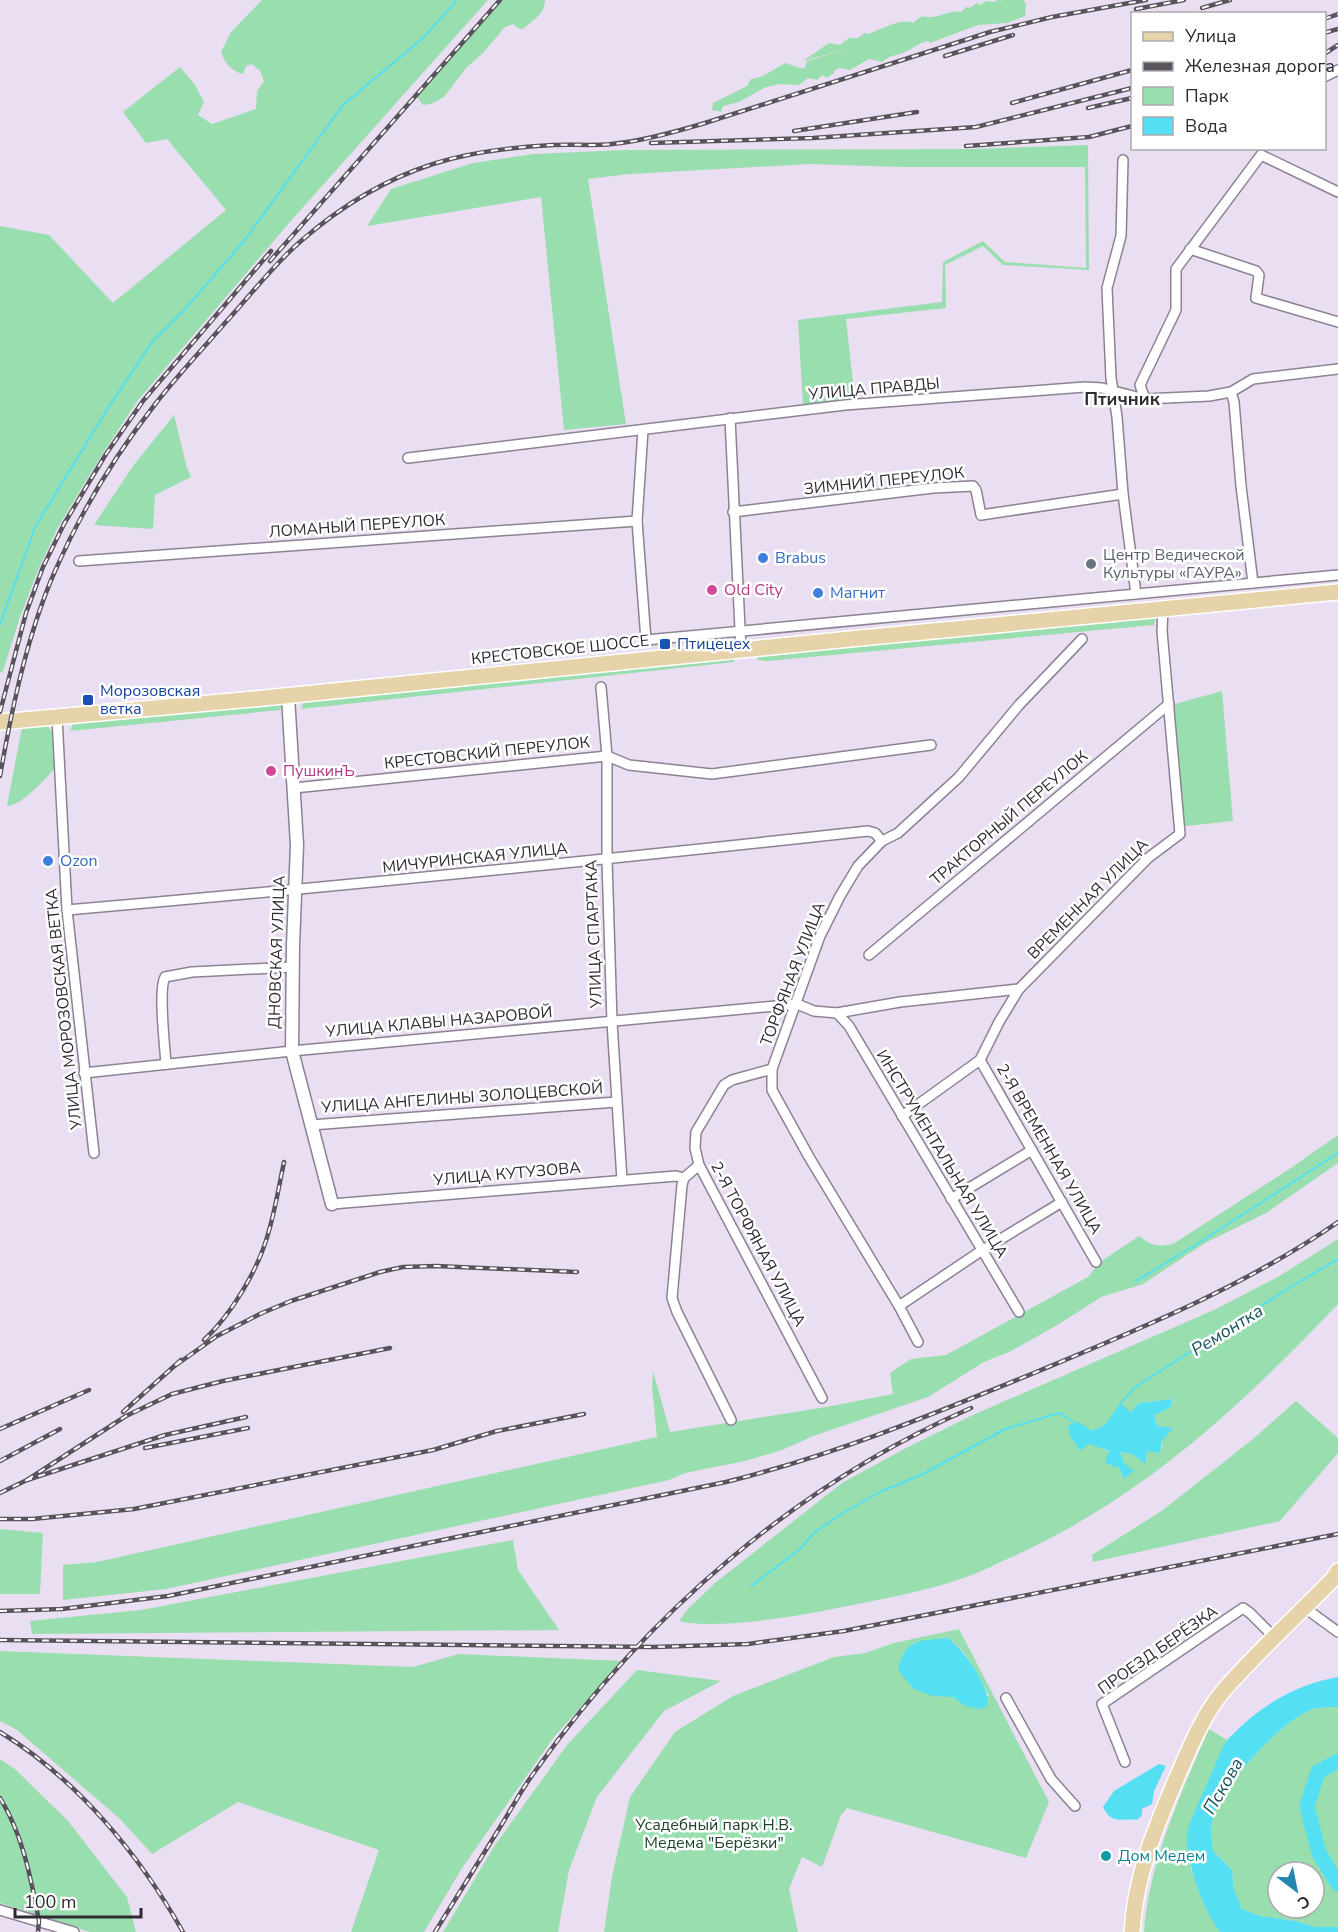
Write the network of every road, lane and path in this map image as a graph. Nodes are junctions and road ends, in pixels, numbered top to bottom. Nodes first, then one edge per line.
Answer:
1 (1123, 160) dead end
2 (1338, 192) edge
3 (1190, 249) junction
4 (1338, 322) edge
5 (1338, 369) edge
6 (1231, 392) junction
7 (1114, 393) junction
8 (1145, 399) junction
9 (730, 418) junction
10 (643, 430) junction
11 (408, 458) dead end
12 (1123, 494) junction
13 (733, 512) junction
14 (637, 521) junction
15 (79, 561) dead end
16 (1338, 575) edge
17 (1253, 583) junction
18 (1338, 592) edge
19 (1136, 594) junction
20 (1163, 609) junction
21 (739, 631) junction
22 (1082, 639) dead end
23 (741, 650) junction
24 (601, 687) dead end
25 (288, 696) junction
26 (1169, 704) junction
27 (57, 717) junction
28 (0, 722) edge
29 (931, 745) dead end
30 (607, 756) junction
31 (294, 788) junction
32 (882, 841) junction
33 (607, 860) junction
34 (295, 890) junction
35 (67, 910) junction
36 (869, 955) dead end
37 (292, 967) junction
38 (1019, 989) junction
39 (797, 1004) junction
40 (837, 1012) junction
41 (612, 1022) junction
42 (292, 1051) junction
43 (980, 1060) junction
44 (166, 1064) junction
45 (772, 1069) junction
46 (84, 1073) junction
47 (616, 1101) junction
48 (902, 1116) junction
49 (311, 1125) junction
50 (1032, 1150) junction
51 (94, 1153) dead end
52 (699, 1165) junction
53 (684, 1178) junction
54 (622, 1180) junction
55 (951, 1199) junction
56 (1062, 1202) junction
57 (332, 1204) joint
58 (981, 1251) junction
59 (1096, 1262) dead end
60 (899, 1306) junction
61 (1019, 1312) dead end
62 (918, 1342) dead end
63 (822, 1398) dead end
64 (731, 1420) dead end
65 (1338, 1571) edge
66 (1305, 1608) junction
67 (1338, 1632) edge
68 (1275, 1638) junction
69 (1006, 1698) dead end
70 (1125, 1762) dead end
71 (1075, 1806) dead end
72 (0, 1910) edge
73 (74, 1932) edge
74 (1132, 1932) edge

1 - 7 street
2 - 3 street
3 - 4 street
3 - 8 street
5 - 6 street, УЛИЦА ПРАВДЫ
6 - 8 street, УЛИЦА ПРАВДЫ
6 - 17 street
7 - 8 street, УЛИЦА ПРАВДЫ
7 - 9 street, УЛИЦА ПРАВДЫ
7 - 12 street
9 - 10 street, УЛИЦА ПРАВДЫ
9 - 13 street
10 - 11 street, УЛИЦА ПРАВДЫ
10 - 14 street
12 - 13 street, ЗИМНИЙ ПЕРЕУЛОК
12 - 19 street
13 - 21 street
14 - 15 street, ЛОМАНЫЙ ПЕРЕУЛОК
14 - 21 street
16 - 17 street
17 - 19 street
18 - 20 main road, КРЕСТОВСКОЕ ШОССЕ
19 - 21 street
20 - 23 main road, КРЕСТОВСКОЕ ШОССЕ
20 - 26 street, ВРЕМЕННАЯ УЛИЦА
21 - 23 street
22 - 32 street, ТОРФЯНАЯ УЛИЦА
23 - 25 main road, КРЕСТОВСКОЕ ШОССЕ
24 - 30 street, УЛИЦА СПАРТАКА
25 - 27 main road, КРЕСТОВСКОЕ ШОССЕ
25 - 31 street, ДНОВСКАЯ УЛИЦА
26 - 36 street, ТРАКТОРНЫЙ ПЕРЕУЛОК
26 - 38 street, ВРЕМЕННАЯ УЛИЦА
27 - 28 main road, КРЕСТОВСКОЕ ШОССЕ
27 - 35 street, УЛИЦА МОРОЗОВСКАЯ ВЕТКА
29 - 30 street, КРЕСТОВСКИЙ ПЕРЕУЛОК
30 - 31 street, КРЕСТОВСКИЙ ПЕРЕУЛОК
30 - 33 street, УЛИЦА СПАРТАКА
31 - 34 street, ДНОВСКАЯ УЛИЦА
32 - 33 street, МИЧУРИНСКАЯ УЛИЦА
32 - 39 street, ТОРФЯНАЯ УЛИЦА
33 - 34 street, МИЧУРИНСКАЯ УЛИЦА
33 - 41 street, УЛИЦА СПАРТАКА
34 - 35 street, МИЧУРИНСКАЯ УЛИЦА
34 - 37 street, ДНОВСКАЯ УЛИЦА
35 - 46 street, УЛИЦА МОРОЗОВСКАЯ ВЕТКА
37 - 42 street, ДНОВСКАЯ УЛИЦА
37 - 44 street
38 - 40 street
38 - 43 street, 2-Я ВРЕМЕННАЯ УЛИЦА
39 - 40 street
39 - 41 street, УЛИЦА КЛАВЫ НАЗАРОВОЙ
39 - 45 street, ТОРФЯНАЯ УЛИЦА
40 - 48 street, ИНСТРУМЕНТАЛЬНАЯ УЛИЦА
41 - 42 street, УЛИЦА КЛАВЫ НАЗАРОВОЙ
41 - 47 street, УЛИЦА СПАРТАКА
42 - 44 street, УЛИЦА КЛАВЫ НАЗАРОВОЙ
42 - 49 street, ДНОВСКАЯ УЛИЦА
43 - 48 street
43 - 50 street, 2-Я ВРЕМЕННАЯ УЛИЦА
44 - 46 street, УЛИЦА КЛАВЫ НАЗАРОВОЙ
45 - 52 street, 2-Я ТОРФЯНАЯ УЛИЦА
45 - 60 street, ТОРФЯНАЯ УЛИЦА
46 - 51 street, УЛИЦА МОРОЗОВСКАЯ ВЕТКА
47 - 49 street, УЛИЦА АНГЕЛИНЫ ЗОЛОЦЕВСКОЙ
47 - 54 street, УЛИЦА СПАРТАКА
48 - 55 street, ИНСТРУМЕНТАЛЬНАЯ УЛИЦА
49 - 57 street, ДНОВСКАЯ УЛИЦА
50 - 55 street
50 - 56 street, 2-Я ВРЕМЕННАЯ УЛИЦА
52 - 53 street
52 - 63 street, 2-Я ТОРФЯНАЯ УЛИЦА
53 - 54 street, УЛИЦА КУТУЗОВА
53 - 64 street
54 - 57 street, УЛИЦА КУТУЗОВА
55 - 58 street, ИНСТРУМЕНТАЛЬНАЯ УЛИЦА
56 - 58 street
56 - 59 street, 2-Я ВРЕМЕННАЯ УЛИЦА
58 - 60 street
58 - 61 street, ИНСТРУМЕНТАЛЬНАЯ УЛИЦА
60 - 62 street, ТОРФЯНАЯ УЛИЦА
65 - 66 main road
66 - 67 street
66 - 68 main road
68 - 70 street, ПРОЕЗД БЕРЁЗКА
68 - 74 main road
69 - 71 street
72 - 73 street

